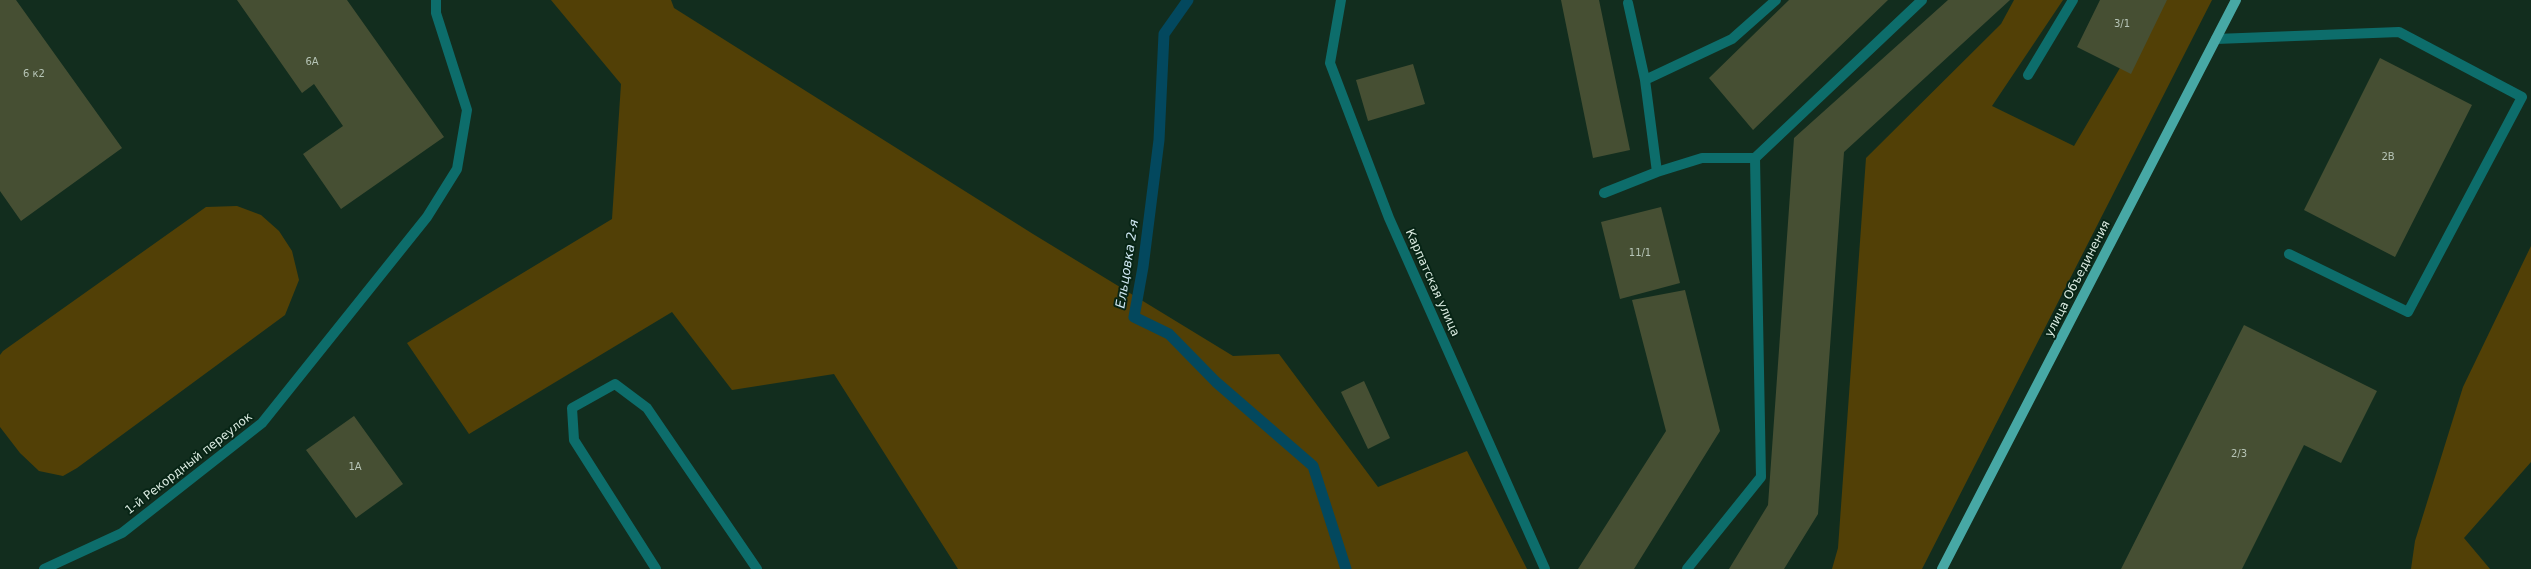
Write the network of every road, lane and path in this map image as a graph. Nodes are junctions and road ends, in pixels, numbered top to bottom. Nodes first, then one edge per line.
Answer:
1 (436, 0) edge
2 (1341, 0) edge
3 (1775, 0) edge
4 (1922, 0) edge
5 (2074, 0) edge
6 (2236, 0) edge
7 (1628, 3) dead end
8 (2216, 39) junction
9 (2028, 75) dead end
10 (1645, 80) junction
11 (1755, 158) junction
12 (1657, 172) junction
13 (1604, 193) dead end
14 (2289, 254) dead end
15 (44, 569) edge
16 (656, 569) edge
17 (757, 569) edge
18 (1545, 569) edge
19 (1687, 569) edge
20 (1942, 569) edge

1 - 15 street, 1-й Рекордный переулок
2 - 18 street, Карпатская улица
3 - 10 street
4 - 11 street
5 - 9 street
6 - 8 main road, улица Объединения
7 - 10 street
8 - 14 street
8 - 20 main road, улица Объединения
10 - 12 street
11 - 12 street
11 - 19 street
12 - 13 street
16 - 17 street

